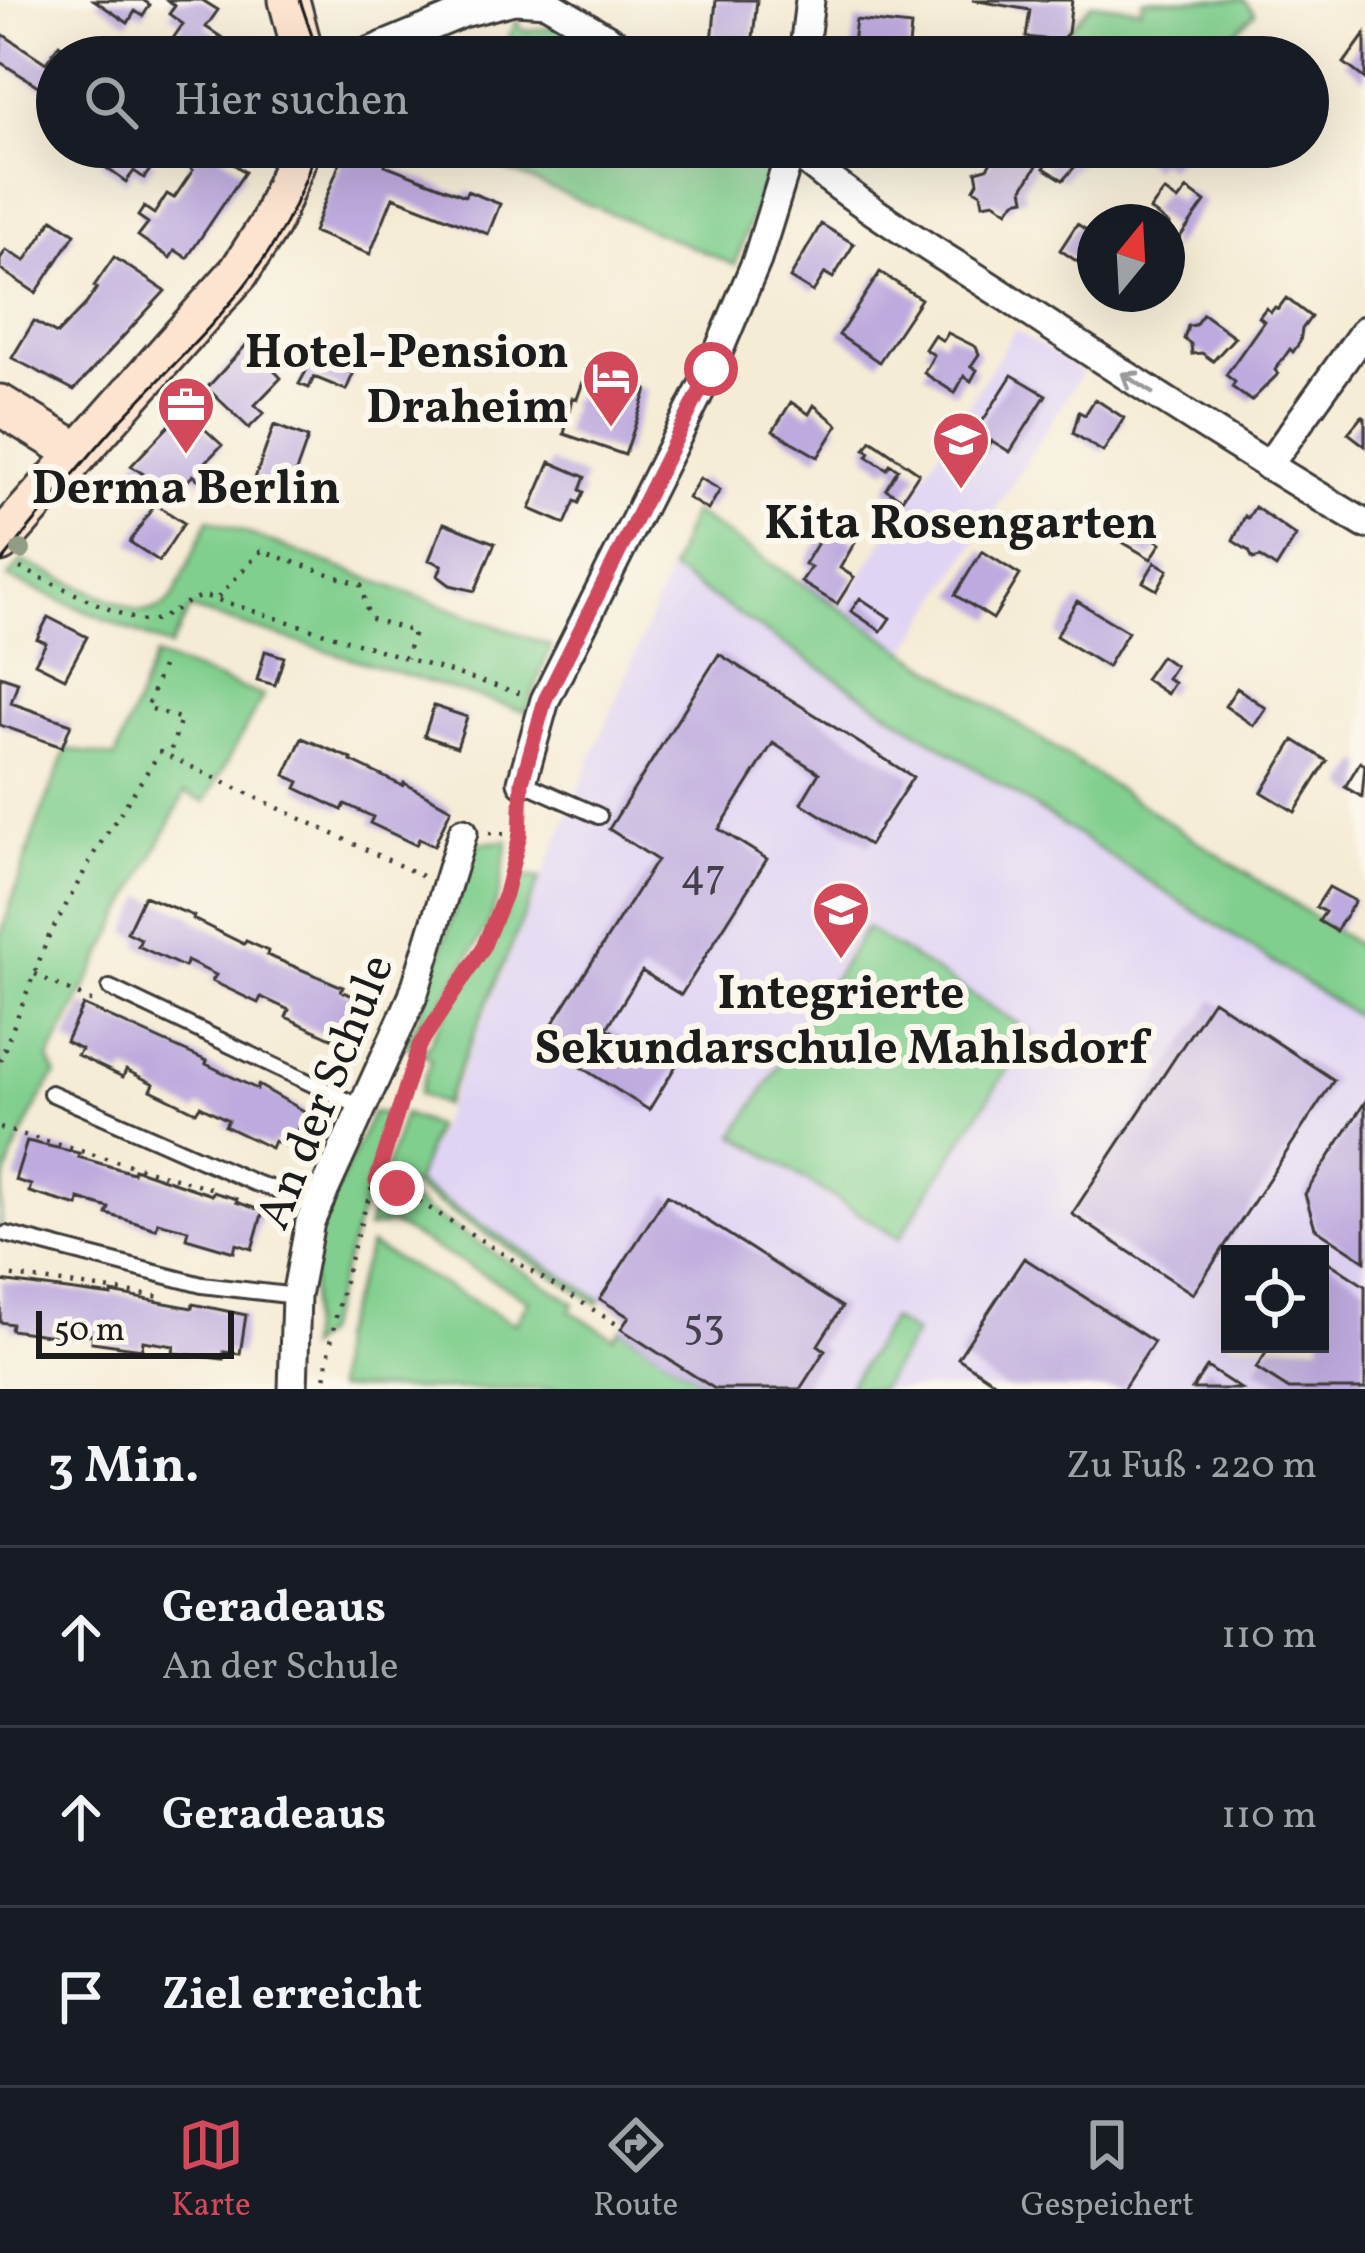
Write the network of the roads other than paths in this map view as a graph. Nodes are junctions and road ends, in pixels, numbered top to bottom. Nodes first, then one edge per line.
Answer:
1 (289, 0) edge
2 (514, 0) edge
3 (810, 0) edge
4 (546, 2) edge
5 (298, 36) edge
6 (408, 36) edge
7 (603, 36) edge
8 (806, 36) edge
9 (293, 168) edge
10 (786, 168) edge
11 (811, 168) edge
12 (1365, 330) edge
13 (0, 405) edge
14 (77, 452) junction
15 (1268, 466) junction
16 (1365, 524) edge
17 (6, 554) edge
18 (522, 782) joint
19 (599, 816) dead end
20 (463, 832) dead end
21 (110, 988) dead end
22 (51, 1093) dead end
23 (363, 1108) junction
24 (320, 1204) junction
25 (6, 1234) dead end
26 (296, 1296) junction
27 (293, 1389) edge

1 - 5 main road
2 - 4 street
2 - 6 street
3 - 8 street
4 - 7 street
9 - 14 main road
10 - 18 street
15 -> 11 street
12 - 15 street
13 - 14 main road
14 - 17 main road
15 - 16 street
18 - 19 lane
20 - 23 street, An der Schule
21 - 23 lane
22 - 24 lane
23 - 24 street, An der Schule
24 - 26 street, An der Schule
25 - 26 lane
26 - 27 street, An der Schule

